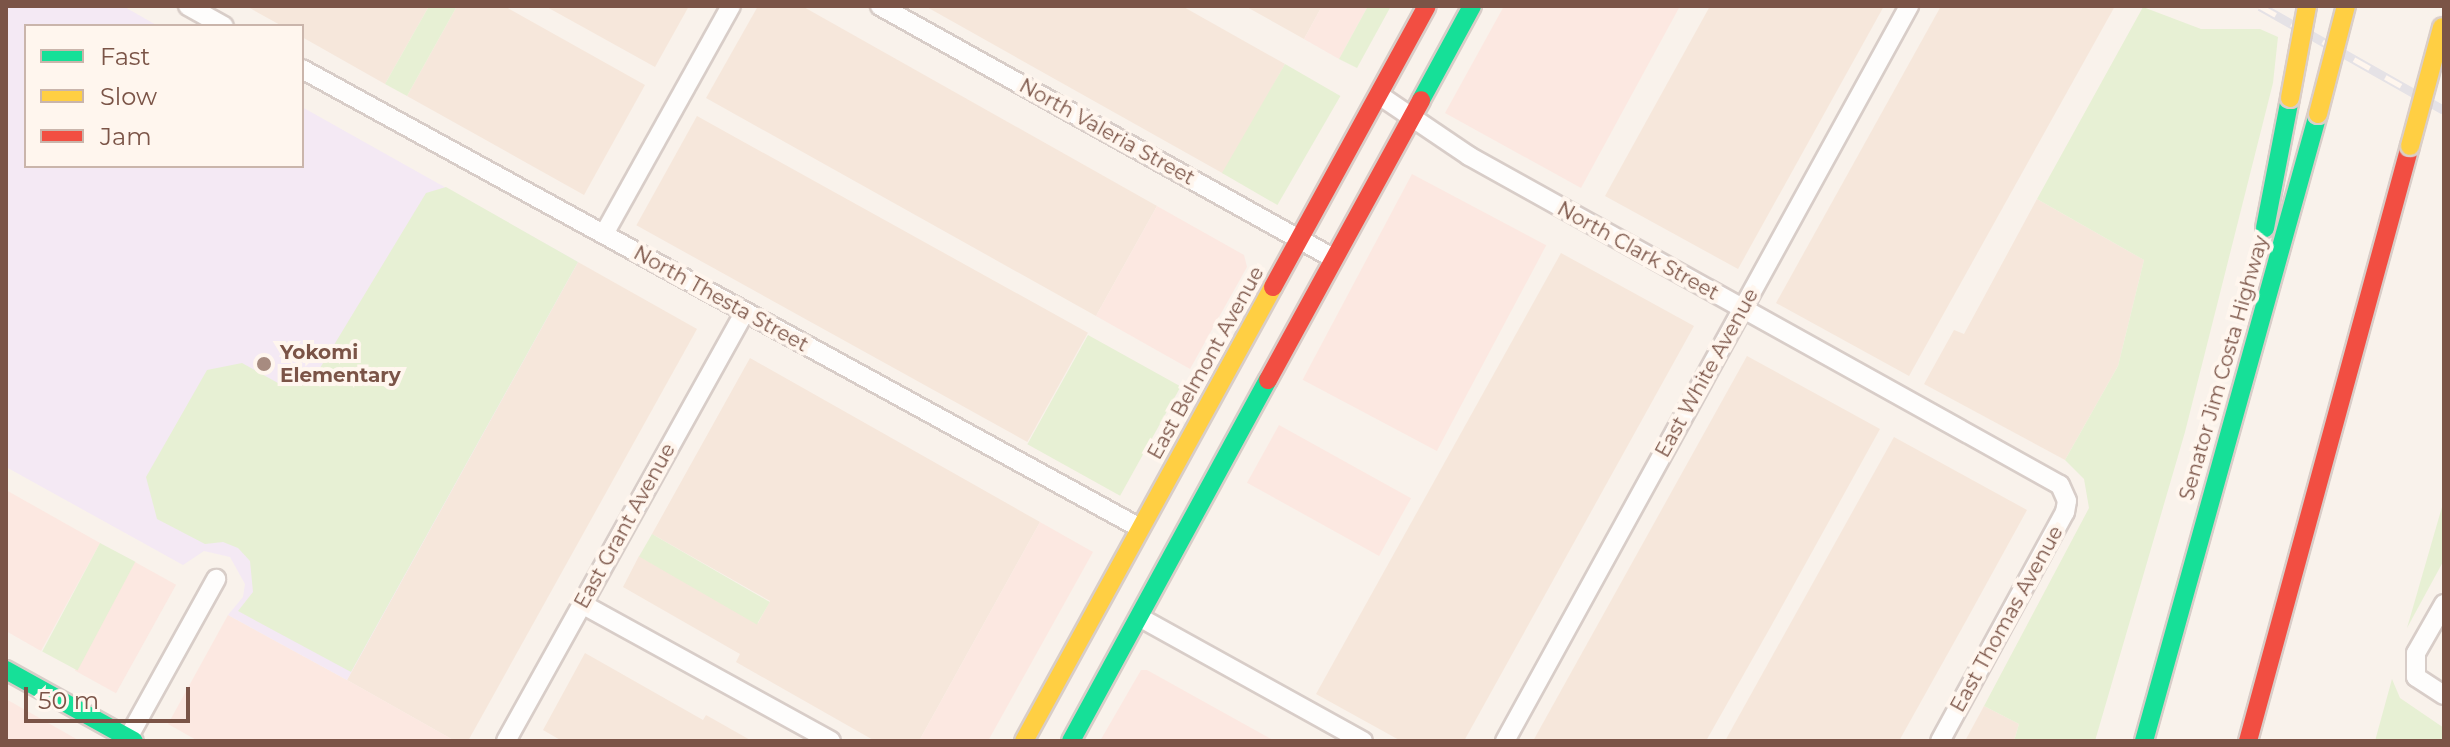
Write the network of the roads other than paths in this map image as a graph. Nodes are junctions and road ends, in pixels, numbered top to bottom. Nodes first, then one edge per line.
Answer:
1 (188, 6) edge
2 (731, 6) edge
3 (880, 6) edge
4 (1427, 6) edge
5 (1472, 6) edge
6 (1909, 6) edge
7 (2307, 6) edge
8 (2346, 6) edge
9 (2443, 23) edge
10 (220, 24) edge
11 (304, 70) edge
12 (1379, 95) junction
13 (1410, 119) junction
14 (604, 234) junction
15 (1299, 239) junction
16 (1333, 258) junction
17 (1742, 309) junction
18 (745, 312) junction
19 (2223, 448) junction
20 (2066, 494) joint
21 (1140, 528) junction
22 (216, 579) dead end
23 (582, 604) junction
24 (2444, 604) edge
25 (1139, 617) junction
26 (6, 670) edge
27 (2444, 695) edge
28 (131, 740) edge
29 (506, 741) edge
30 (831, 741) edge
31 (1024, 741) edge
32 (1071, 741) edge
33 (1363, 741) edge
34 (1505, 741) edge
35 (1940, 741) edge
36 (2144, 741) edge
37 (2248, 741) edge

1 - 10 street
2 - 14 street
3 - 15 street, North Valeria Street
4 - 12 main road, East Belmont Avenue
5 - 13 main road
6 - 17 street, East White Avenue
7 - 19 main road, bridge
8 - 19 main road, Senator Jim Costa Highway, bridge
9 - 37 main road, bridge
11 - 14 street, North Thesta Street
12 - 13 street, North Clark Street
12 - 15 main road, East Belmont Avenue
13 - 16 main road
13 - 17 street, North Clark Street
14 - 18 street, North Thesta Street
15 - 16 street, North Valeria Street
15 - 21 main road, East Belmont Avenue
16 - 25 main road
17 - 20 street, North Clark Street
17 - 34 street, East White Avenue
18 - 21 street, North Thesta Street
18 - 23 street, East Grant Avenue
19 - 36 main road, Senator Jim Costa Highway
20 - 35 street, East Thomas Avenue
21 - 31 main road, East Belmont Avenue
22 - 28 street
23 - 29 street, East Grant Avenue
23 - 30 street
24 - 27 street
25 - 32 main road
25 - 33 street
26 - 28 main road

